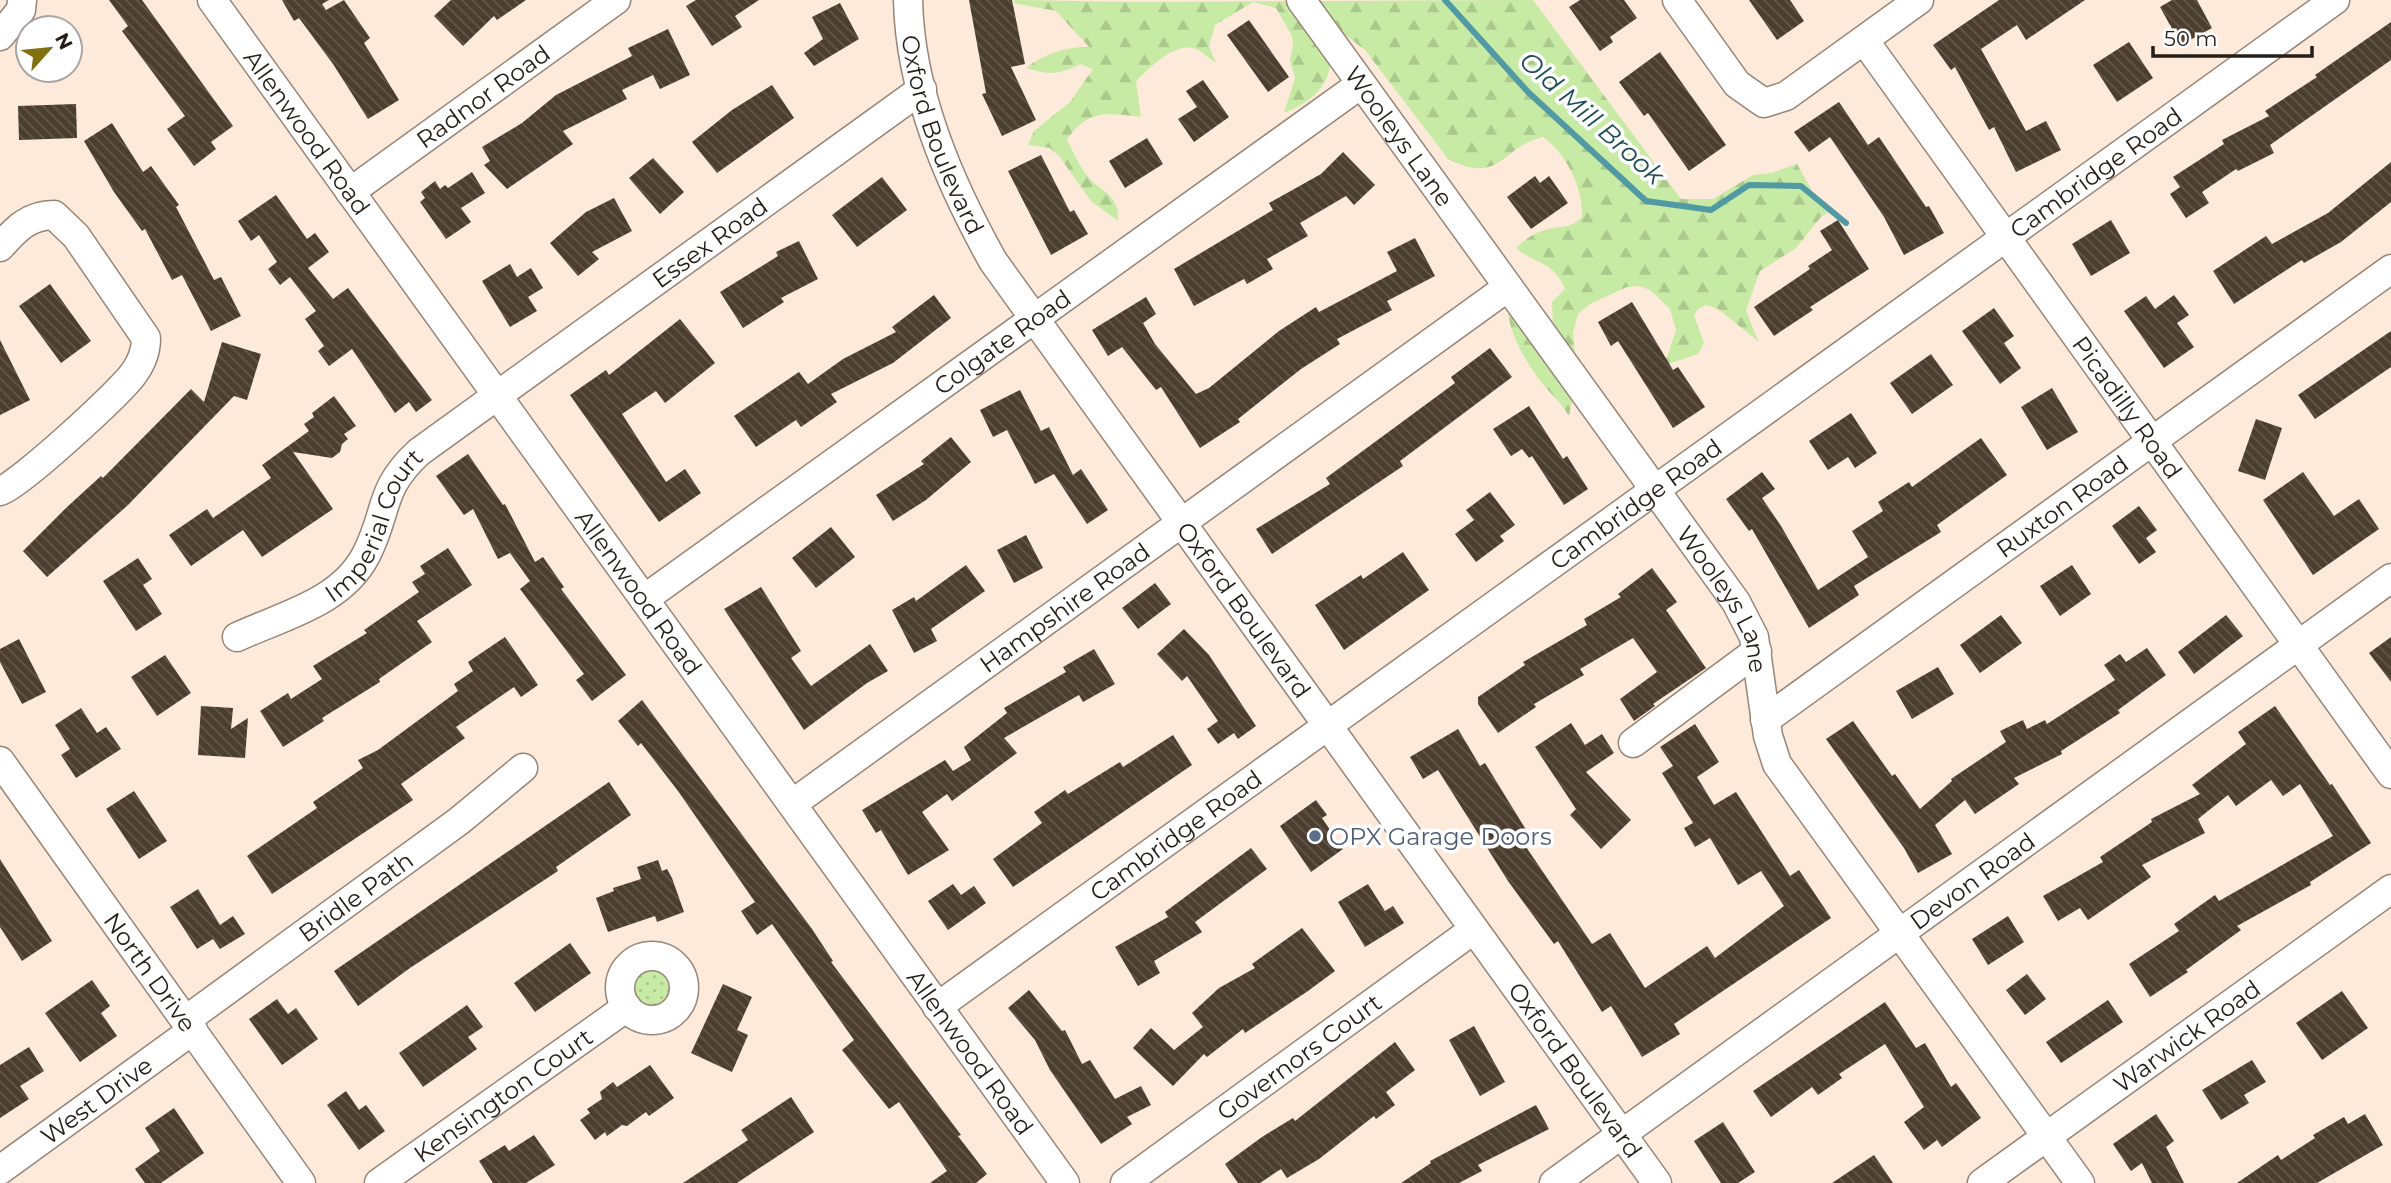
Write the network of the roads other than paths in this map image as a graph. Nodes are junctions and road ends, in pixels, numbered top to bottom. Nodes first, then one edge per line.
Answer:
1 (22, 0) edge
2 (212, 0) edge
3 (616, 0) edge
4 (908, 0) edge
5 (1301, 0) edge
6 (1677, 0) edge
7 (1919, 0) edge
8 (2335, 0) edge
9 (0, 36) edge
10 (1864, 40) junction
11 (1361, 84) junction
12 (922, 89) junction
13 (350, 192) junction
14 (2005, 238) junction
15 (0, 247) edge
16 (2391, 269) edge
17 (1508, 287) junction
18 (1033, 318) junction
19 (497, 396) junction
20 (2151, 442) junction
21 (1654, 490) junction
22 (0, 491) edge
23 (1180, 523) junction
24 (2391, 578) edge
25 (644, 600) junction
26 (237, 637) dead end
27 (2298, 645) junction
28 (1757, 651) junction
29 (1765, 720) junction
30 (1327, 726) junction
31 (1633, 743) dead end
32 (0, 761) edge
33 (523, 768) dead end
34 (2391, 774) edge
35 (792, 804) junction
36 (2391, 888) edge
37 (1473, 930) junction
38 (1899, 934) junction
39 (627, 1007) dead end
40 (937, 1007) junction
41 (189, 1025) junction
42 (1621, 1135) junction
43 (2046, 1137) junction
44 (0, 1170) edge
45 (302, 1183) edge
46 (379, 1183) edge
47 (1065, 1183) edge
48 (1125, 1183) edge
49 (1554, 1183) edge
50 (1657, 1183) edge
51 (1982, 1183) edge
52 (2080, 1183) edge

1 - 9 street
2 - 13 street, Allenwood Road
3 - 13 street, Radnor Road
4 - 12 street, Oxford Boulevard
5 - 11 street, Wooleys Lane
6 - 10 street
7 - 10 street
8 - 14 street, Cambridge Road
10 - 14 street, Picadilly Road
11 - 17 street, Wooleys Lane
11 - 18 street, Colgate Road
12 - 18 street, Oxford Boulevard
12 - 19 street, Essex Road
13 - 19 street, Allenwood Road
14 - 20 street, Picadilly Road
14 - 21 street, Cambridge Road
15 - 22 street
16 - 20 street, Ruxton Road
17 - 21 street, Wooleys Lane
17 - 23 street, Hampshire Road
18 - 23 street, Oxford Boulevard
18 - 25 street, Colgate Road
19 - 25 street, Allenwood Road
19 - 26 street, Imperial Court
20 - 27 street, Picadilly Road
20 - 29 street, Ruxton Road
21 - 28 street, Wooleys Lane
21 - 30 street, Cambridge Road
23 - 30 street, Oxford Boulevard
23 - 35 street, Hampshire Road
24 - 27 street, Devon Road
25 - 35 street, Allenwood Road
27 - 34 street, Picadilly Road
27 - 38 street, Devon Road
28 - 29 street, Wooleys Lane
28 - 31 street
29 - 38 street, Wooleys Lane
30 - 37 street, Oxford Boulevard
30 - 40 street, Cambridge Road
32 - 41 street, North Drive
33 - 41 street, Bridle Path
35 - 40 street, Allenwood Road
36 - 43 street, Warwick Road
37 - 42 street, Oxford Boulevard
37 - 48 street, Governors Court
38 - 42 street, Devon Road
38 - 43 street, Wooleys Lane
39 - 46 street, Kensington Court
40 - 47 street, Allenwood Road
41 - 44 street, West Drive
41 - 45 street, North Drive
42 - 49 street, Devon Road
42 - 50 street, Oxford Boulevard
43 - 51 street, Warwick Road
43 - 52 street, Wooleys Lane

